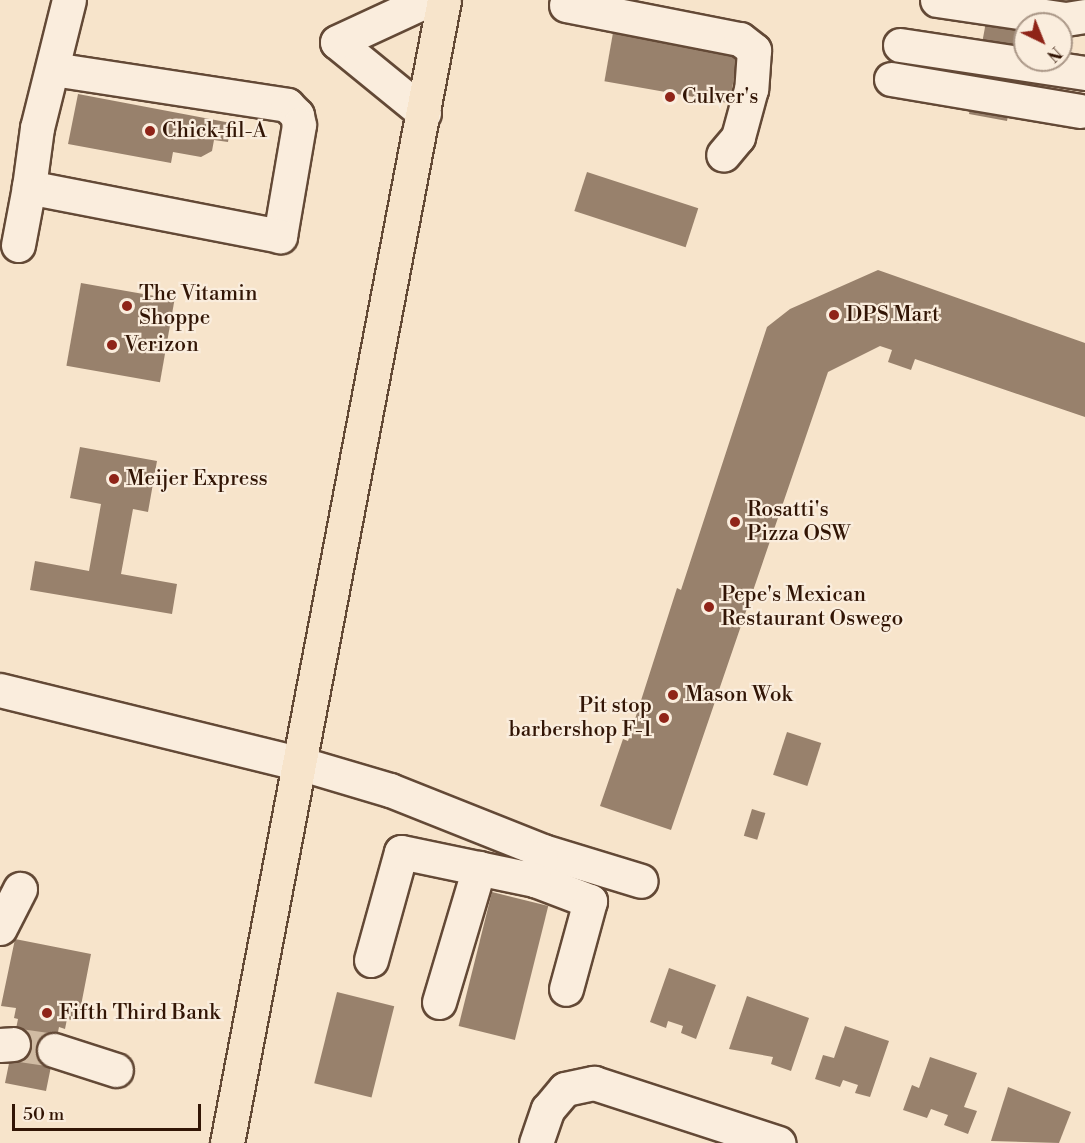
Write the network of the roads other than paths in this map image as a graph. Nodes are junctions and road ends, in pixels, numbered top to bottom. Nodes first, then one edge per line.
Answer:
1 (69, 0) edge
2 (428, 0) edge
3 (444, 0) edge
4 (937, 0) edge
5 (1058, 0) edge
6 (566, 5) dead end
7 (1085, 9) edge
8 (1085, 16) edge
9 (896, 62) dead end
10 (53, 69) junction
11 (1079, 101) edge
12 (952, 112) dead end
13 (424, 113) junction
14 (723, 156) dead end
15 (28, 188) junction
16 (18, 245) dead end
17 (0, 690) edge
18 (302, 764) junction
19 (539, 866) junction
20 (479, 868) junction
21 (641, 880) dead end
22 (20, 889) dead end
23 (0, 928) edge
24 (371, 960) dead end
25 (566, 989) dead end
26 (439, 1002) dead end
27 (54, 1050) tunnel mouth
28 (116, 1070) dead end
29 (227, 1143) edge
30 (536, 1143) edge
31 (779, 1143) edge

1 - 10 street
2 - 13 street
3 - 13 main road
4 - 8 street
5 - 7 street
6 - 14 street
9 - 11 street
10 - 15 street
10 - 15 street
11 - 12 street
13 - 18 main road
15 - 16 street
17 - 18 street
18 - 19 street
18 - 29 main road
19 - 20 street
19 - 21 street
19 - 25 street
20 - 24 street
20 - 26 street
22 - 23 street
27 - 28 street
30 - 31 street

